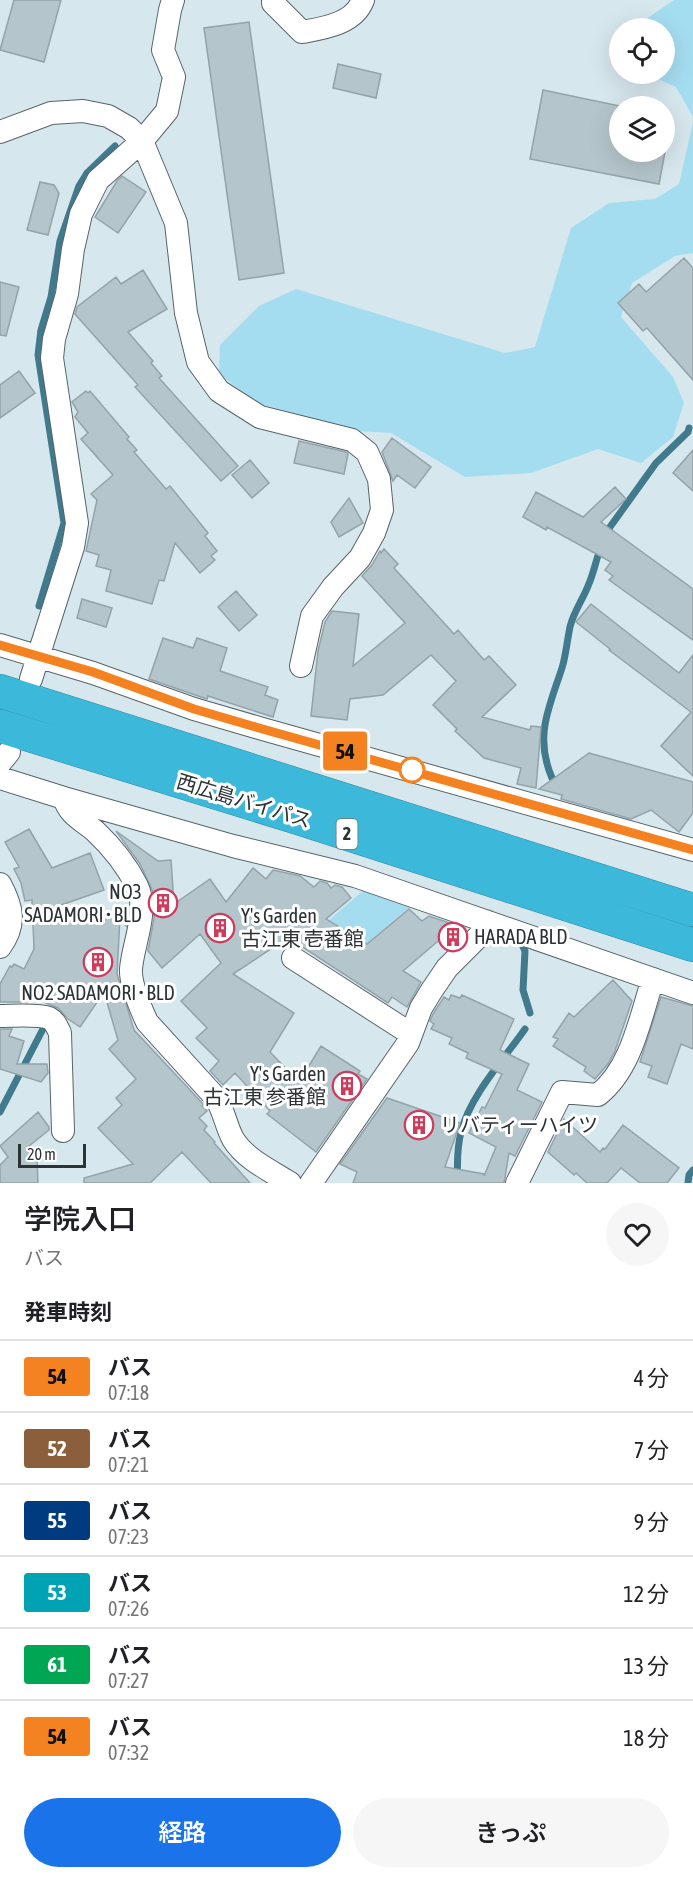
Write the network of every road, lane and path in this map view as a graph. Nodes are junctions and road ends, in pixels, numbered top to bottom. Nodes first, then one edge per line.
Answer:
1 (173, 0) edge
2 (273, 0) edge
3 (363, 0) edge
4 (0, 132) edge
5 (142, 141) junction
6 (0, 645) edge
7 (38, 656) junction
8 (301, 666) dead end
9 (31, 679) dead end
10 (0, 691) edge
11 (3, 747) edge
12 (0, 778) edge
13 (64, 798) junction
14 (693, 850) edge
15 (0, 884) edge
16 (693, 910) edge
17 (486, 921) junction
18 (693, 945) edge
19 (0, 947) edge
20 (293, 958) dead end
21 (653, 979) junction
22 (693, 993) edge
23 (0, 1016) edge
24 (411, 1034) junction
25 (63, 1131) dead end
26 (290, 1183) edge
27 (312, 1183) edge
28 (517, 1183) edge

1 - 5 street
2 - 3 street
4 - 5 street
5 - 7 street
5 - 8 street
6 - 7 street
7 - 9 street
7 - 14 street
10 - 16 highway, 西広島バイパス / 2
11 - 18 highway, 西広島バイパス / 2
12 - 13 street
13 - 17 street
13 - 26 street
15 - 19 street
17 - 21 street
17 - 24 street
20 - 24 street
21 - 22 street
21 - 28 street
23 - 25 street
24 - 27 street

